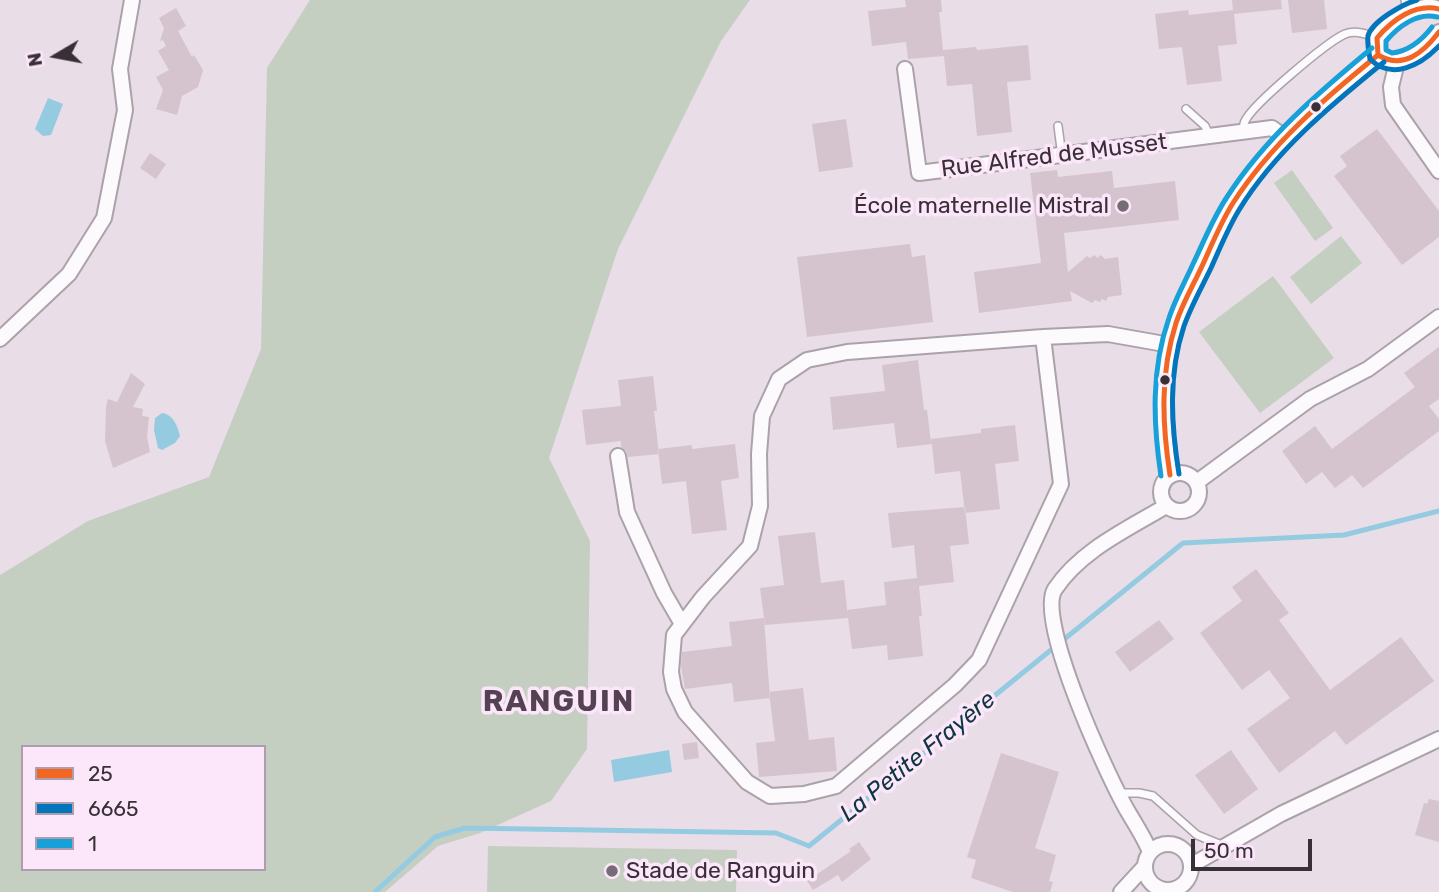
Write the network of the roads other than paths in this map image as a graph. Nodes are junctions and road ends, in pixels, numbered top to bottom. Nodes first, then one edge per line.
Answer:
1 (132, 0) edge
2 (1406, 6) edge
3 (1439, 9) edge
4 (1438, 35) edge
5 (1377, 38) junction
6 (1378, 55) junction
7 (1397, 62) junction
8 (905, 69) dead end
9 (1186, 109) dead end
10 (1058, 126) dead end
11 (1243, 132) junction
12 (1210, 136) junction
13 (1286, 138) junction
14 (1062, 157) junction
15 (1439, 172) edge
16 (1439, 317) edge
17 (1043, 337) junction
18 (0, 339) edge
19 (1170, 345) junction
20 (618, 456) dead end
21 (1170, 475) junction
22 (1197, 482) junction
23 (1166, 506) junction
24 (682, 624) junction
25 (1439, 739) edge
26 (1119, 793) junction
27 (1225, 846) junction
28 (1150, 852) junction
29 (1192, 865) junction
30 (1145, 866) junction
31 (1158, 891) edge
32 (1121, 892) edge

1 - 18 street
2 - 3 street
2 - 5 street
4 - 7 street
5 - 6 street
5 - 11 lane
6 - 7 street
6 - 13 street
7 - 15 street
8 - 14 street, Rue Alfred de Musset
9 - 12 lane, Rue Alfred de Musset
10 - 14 lane
11 - 12 street, Rue Alfred de Musset
11 - 13 street, Rue Alfred de Musset
12 - 14 street, Rue Alfred de Musset
13 - 19 street
16 - 22 street
17 - 19 street
17 - 24 street
17 - 24 street
19 - 21 street
20 - 24 street
21 - 22 street
21 - 23 street
22 - 23 street
23 - 26 street
25 - 27 street
26 - 27 lane
26 - 28 street
27 - 29 street
28 - 29 street
28 - 30 street
29 - 31 street
30 - 31 street
30 - 32 street

